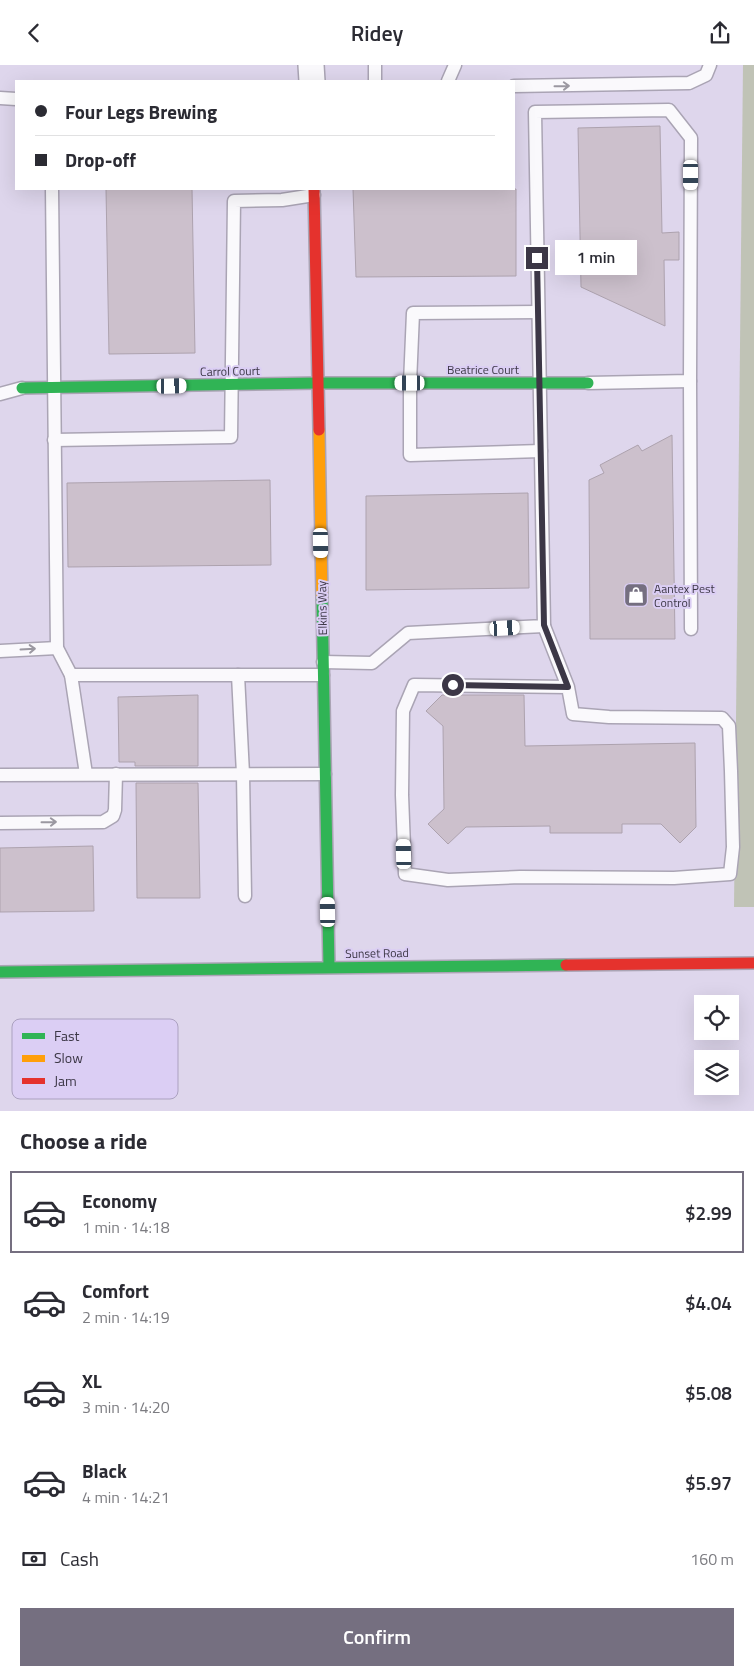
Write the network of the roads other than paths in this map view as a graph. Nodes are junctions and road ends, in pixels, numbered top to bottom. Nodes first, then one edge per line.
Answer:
1 (311, 65) edge
2 (375, 65) edge
3 (455, 65) edge
4 (708, 70) edge
5 (312, 80) edge
6 (376, 80) edge
7 (448, 80) edge
8 (515, 86) edge
9 (0, 98) edge
10 (15, 99) edge
11 (52, 190) edge
12 (314, 192) edge
13 (538, 312) junction
14 (690, 381) junction
15 (318, 383) junction
16 (410, 383) junction
17 (540, 383) junction
18 (588, 383) joint
19 (232, 385) junction
20 (22, 388) joint
21 (53, 388) junction
22 (0, 394) edge
23 (54, 440) junction
24 (541, 451) junction
25 (544, 625) junction
26 (691, 629) dead end
27 (57, 648) junction
28 (0, 651) edge
29 (323, 669) junction
30 (71, 675) junction
31 (238, 675) junction
32 (568, 687) junction
33 (86, 774) junction
34 (116, 774) junction
35 (243, 774) junction
36 (325, 774) junction
37 (0, 775) edge
38 (0, 823) edge
39 (245, 896) dead end
40 (754, 963) edge
41 (329, 967) junction
42 (0, 972) edge

1 - 5 street
2 - 6 lane
3 - 7 lane
8 -> 4 lane
9 - 10 lane
11 - 21 lane
12 - 15 street, Elkins Way
12 - 19 lane
13 - 14 lane
13 - 16 lane
13 - 17 lane
14 - 18 lane
14 - 26 lane
15 - 16 street, Beatrice Court
15 - 19 street, Carrol Court
15 - 29 street, Elkins Way
16 - 17 street, Beatrice Court
16 - 24 lane
17 - 18 street, Beatrice Court
17 - 24 lane
19 - 21 street, Carrol Court
19 - 23 lane
20 - 21 street, Carrol Court
20 - 22 lane
21 - 23 lane
23 - 27 lane
24 - 25 lane
25 - 29 lane
25 - 32 lane
28 -> 27 lane
27 - 30 lane
29 - 31 lane
29 - 36 street, Elkins Way
30 - 31 lane
30 - 33 lane
31 - 35 lane
32 - 32 lane
33 - 34 lane
33 - 37 lane
34 - 35 lane
38 -> 34 lane
35 - 36 lane
35 - 39 lane
36 - 41 street, Elkins Way
40 - 41 street, Sunset Road
41 - 42 street, Sunset Road

